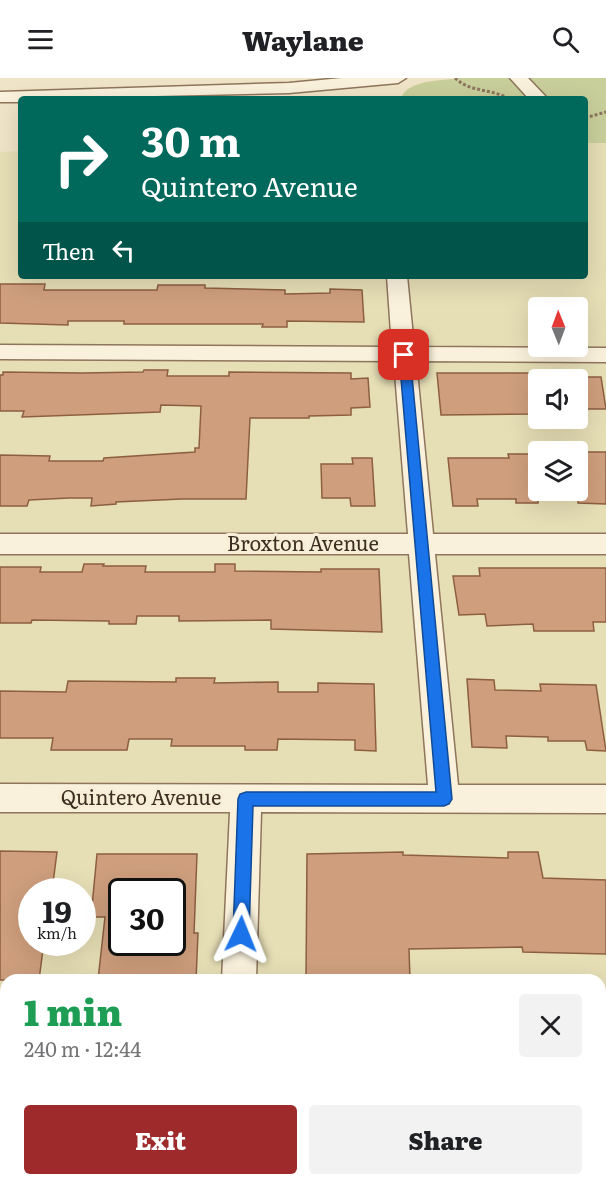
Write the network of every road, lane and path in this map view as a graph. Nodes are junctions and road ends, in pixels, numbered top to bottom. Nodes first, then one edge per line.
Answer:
1 (32, 78) edge
2 (398, 78) edge
3 (454, 78) edge
4 (518, 78) edge
5 (364, 82) junction
6 (18, 96) edge
7 (27, 96) joint
8 (370, 96) edge
9 (503, 96) edge
10 (536, 96) edge
11 (0, 97) edge
12 (606, 112) edge
13 (588, 117) edge
14 (397, 279) edge
15 (0, 352) edge
16 (404, 355) junction
17 (606, 355) edge
18 (0, 544) edge
19 (421, 544) junction
20 (606, 544) edge
21 (0, 798) edge
22 (246, 799) junction
23 (444, 799) junction
24 (606, 799) edge
25 (240, 974) edge

1 - 7 street
2 - 5 street
3 - 9 path
4 - 10 street
5 - 7 street
5 - 8 street
6 - 11 street
12 - 13 path
14 - 16 street
15 - 16 street
16 - 17 street
16 - 19 street
18 - 19 street, Broxton Avenue
19 - 20 street, Broxton Avenue
19 - 23 street
21 - 22 street, Quintero Avenue
22 - 23 street, Quintero Avenue
22 - 25 street
23 - 24 street, Quintero Avenue

